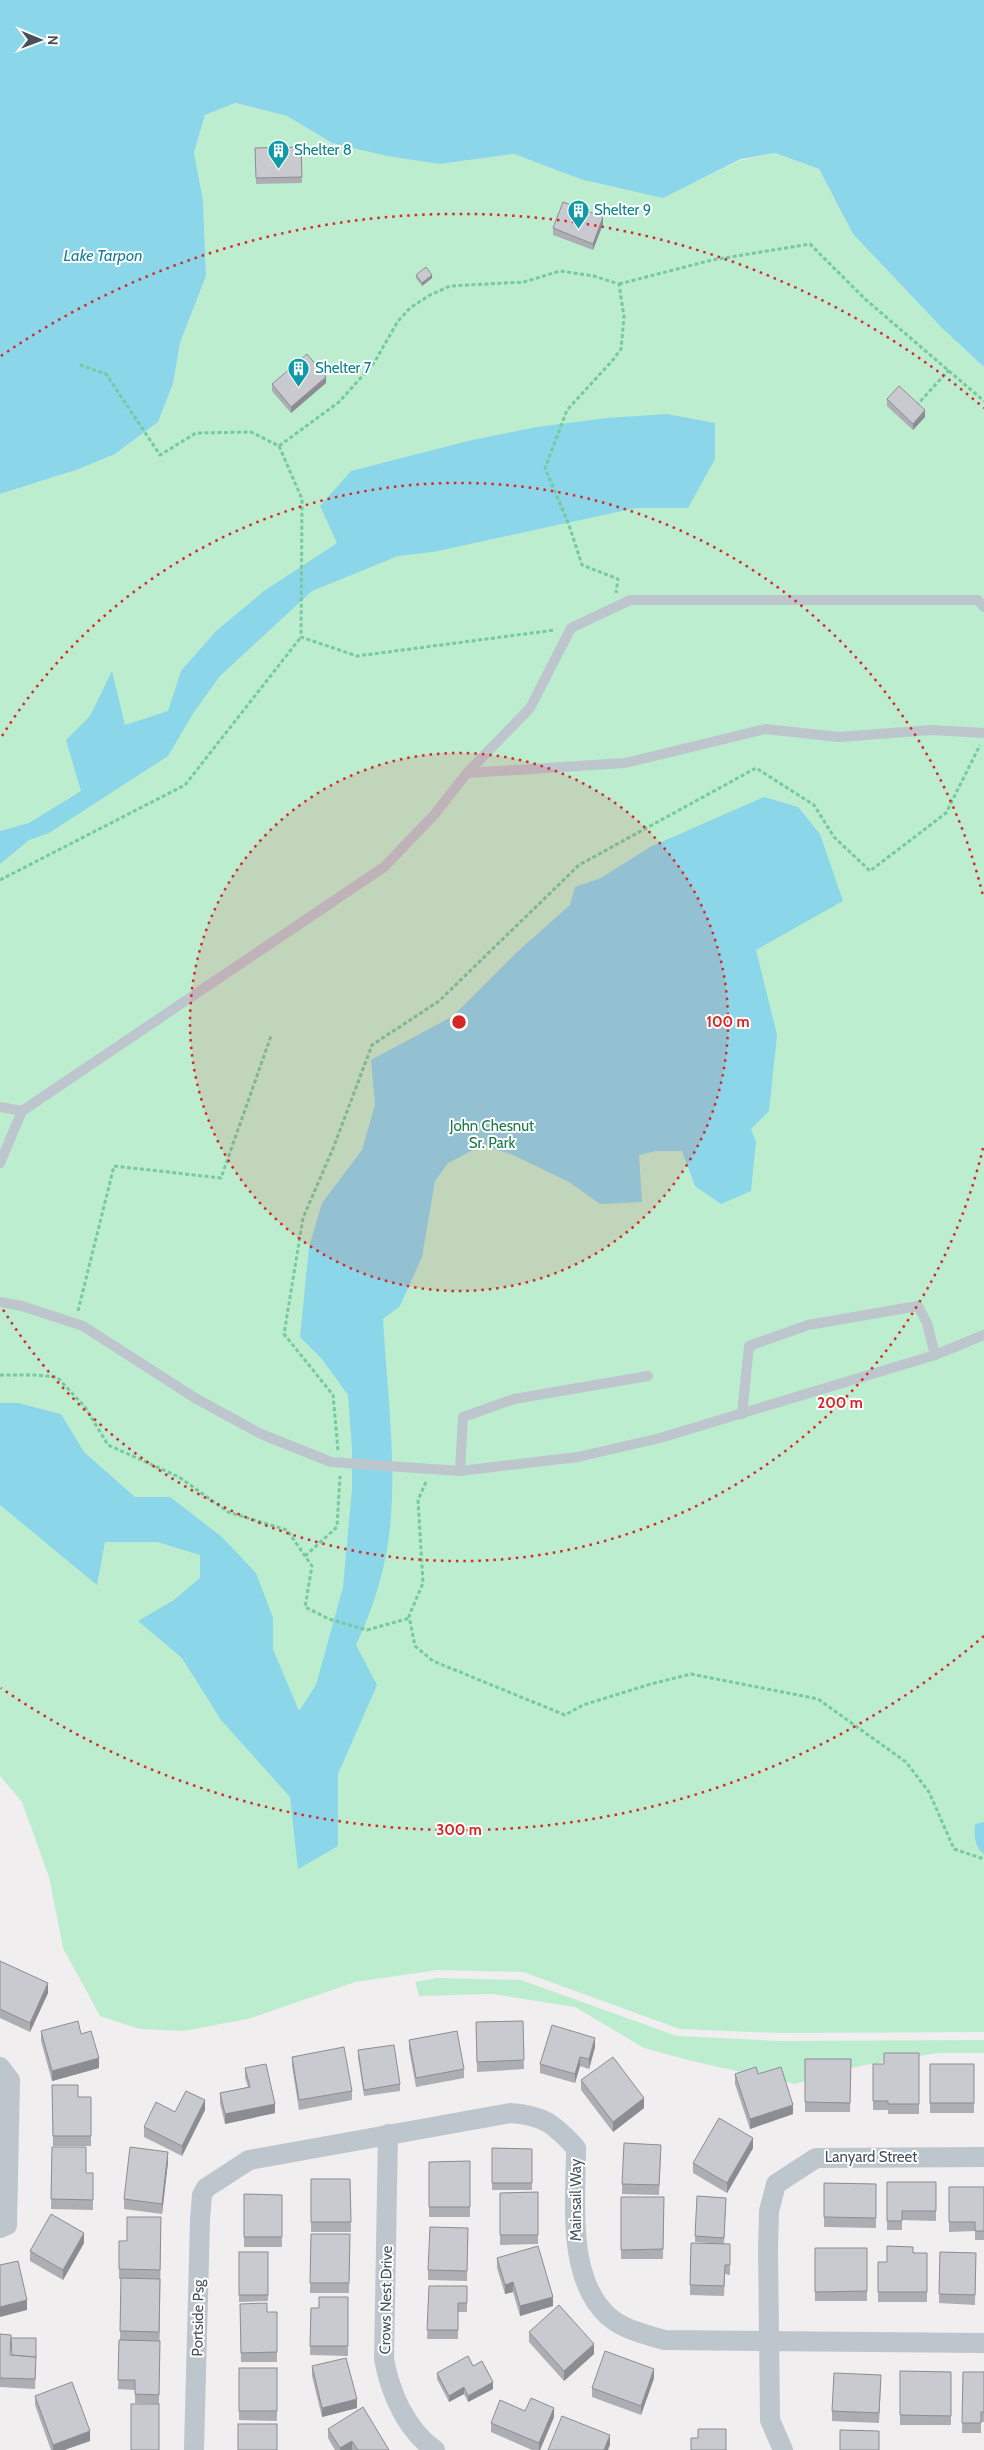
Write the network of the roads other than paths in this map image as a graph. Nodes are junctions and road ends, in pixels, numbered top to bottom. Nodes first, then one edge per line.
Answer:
1 (984, 607) edge
2 (984, 733) edge
3 (467, 773) junction
4 (0, 1107) edge
5 (22, 1111) junction
6 (0, 1163) edge
7 (0, 1302) edge
8 (984, 1335) edge
9 (935, 1355) junction
10 (648, 1376) dead end
11 (742, 1414) junction
12 (460, 1471) junction
13 (5, 2074) edge
14 (388, 2134) junction
15 (984, 2157) edge
16 (206, 2188) joint
17 (0, 2228) edge
18 (769, 2342) junction
19 (984, 2343) edge
20 (194, 2450) edge
21 (435, 2450) edge
22 (783, 2450) edge

1 - 3 lane
2 - 3 lane
3 - 5 lane
4 - 5 lane
5 - 6 lane
7 - 12 lane
8 - 9 lane
9 - 11 lane
9 - 11 lane
10 - 12 lane
11 - 12 lane
13 - 17 street
14 - 16 street, Mainsail Way
14 - 18 street, Mainsail Way
14 - 21 street, Crows Nest Drive
15 - 18 street, Lanyard Street
16 - 20 street, Portside Psg
18 - 19 street, Mainsail Way
18 - 22 street, Lanyard Street

